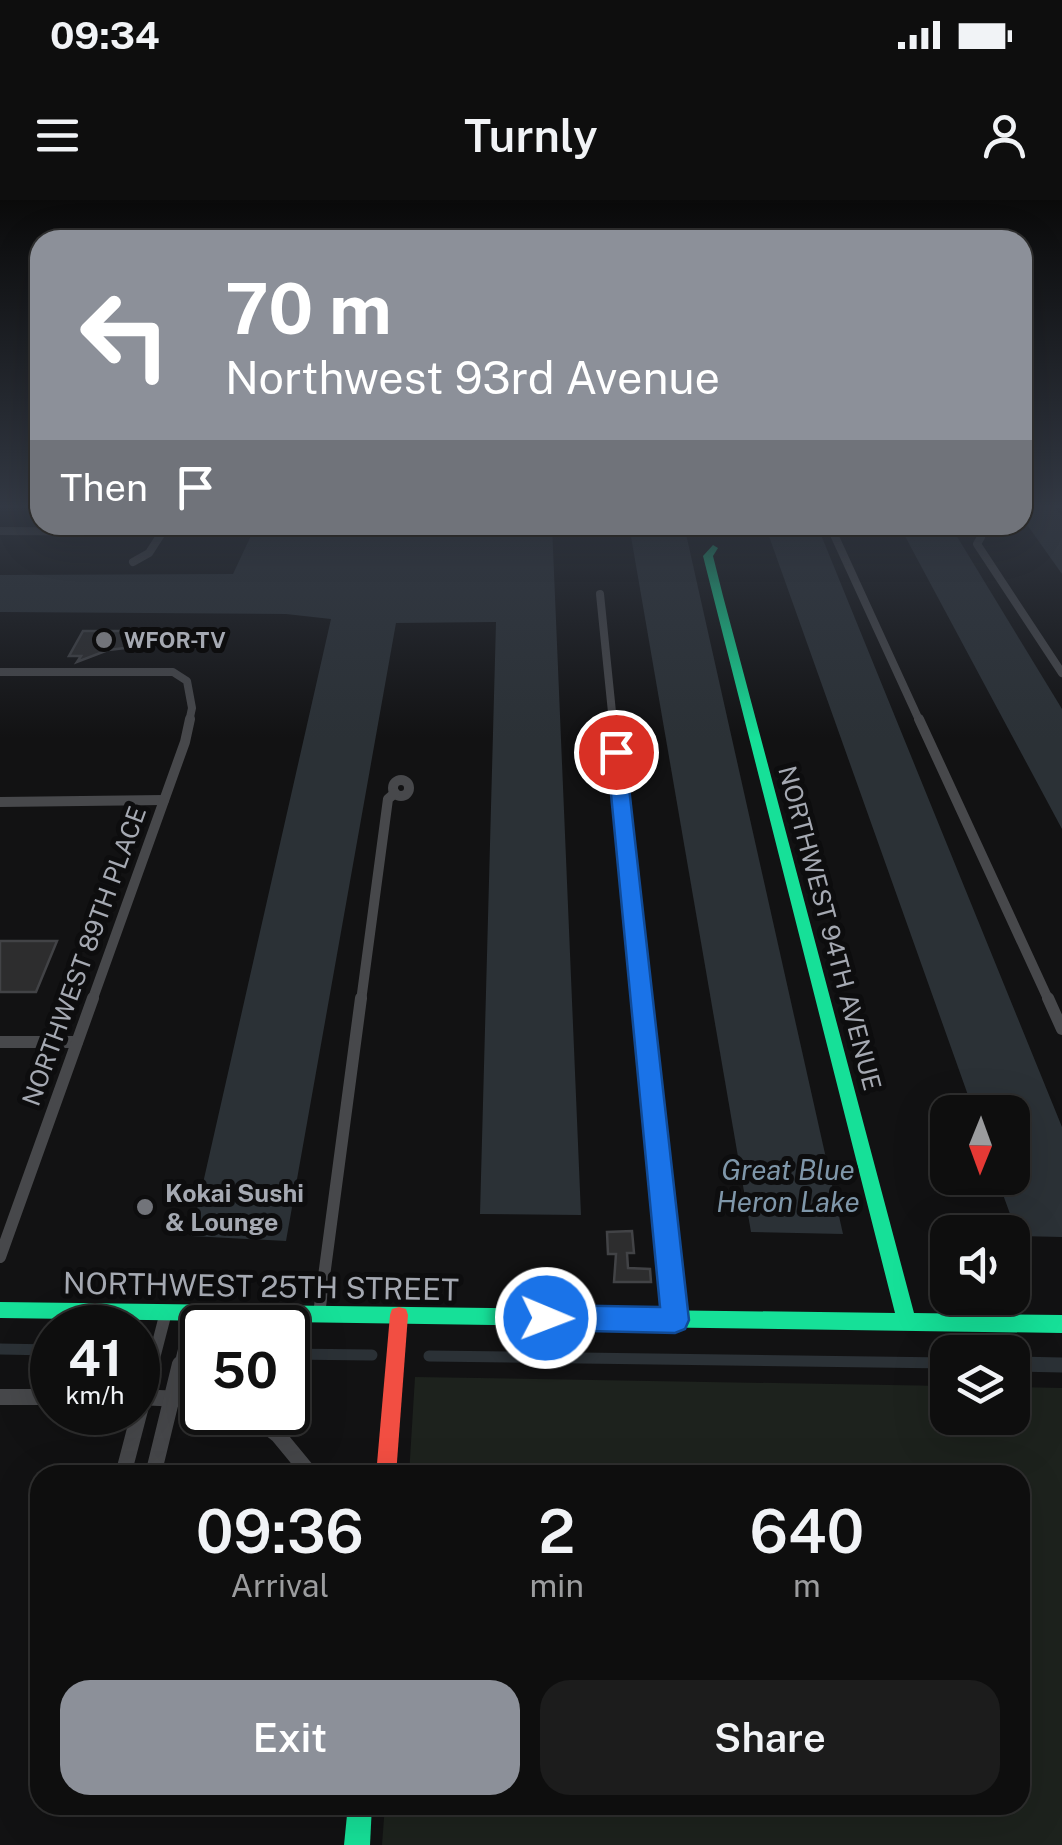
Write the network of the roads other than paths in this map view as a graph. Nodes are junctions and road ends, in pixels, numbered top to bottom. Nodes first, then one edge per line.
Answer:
1 (714, 585) edge
2 (856, 585) edge
3 (1004, 585) edge
4 (600, 594) dead end
5 (0, 672) edge
6 (1062, 673) edge
7 (395, 793) dead end
8 (164, 800) junction
9 (0, 802) edge
10 (1062, 1029) edge
11 (0, 1042) edge
12 (78, 1042) junction
13 (0, 1257) edge
14 (0, 1310) edge
15 (166, 1312) junction
16 (180, 1313) edge
17 (310, 1314) edge
18 (319, 1314) junction
19 (400, 1314) junction
20 (675, 1320) junction
21 (907, 1323) junction
22 (1062, 1324) edge
23 (160, 1335) edge
24 (180, 1366) edge
25 (160, 1374) edge
26 (178, 1374) junction
27 (0, 1396) edge
28 (30, 1397) edge
29 (160, 1399) edge
30 (172, 1399) junction
31 (180, 1399) edge
32 (132, 1435) edge
33 (279, 1435) edge
34 (125, 1465) edge
35 (156, 1465) edge
36 (302, 1465) edge
37 (387, 1465) edge
38 (359, 1815) edge
39 (357, 1845) edge

1 - 21 street, NORTHWEST 94TH AVENUE
2 - 10 street
3 - 6 street
4 - 20 street
5 - 8 street, NORTHWEST 89TH PLACE
7 - 18 street
8 - 9 street
8 - 12 street, NORTHWEST 89TH PLACE
11 - 12 street
12 - 13 street, NORTHWEST 89TH PLACE
14 - 15 street, NORTHWEST 25TH STREET
15 - 16 street, NORTHWEST 25TH STREET
15 - 23 street
17 - 18 street, NORTHWEST 25TH STREET
18 - 19 street, NORTHWEST 25TH STREET
19 - 20 street, NORTHWEST 25TH STREET
19 - 37 street
20 - 21 street, NORTHWEST 25TH STREET
21 - 22 street, NORTHWEST 25TH STREET
24 - 26 street
25 - 26 street
26 - 30 street
27 - 28 street
29 - 30 street
30 - 31 street
30 - 35 street
32 - 34 street
33 - 36 street
38 - 39 street

